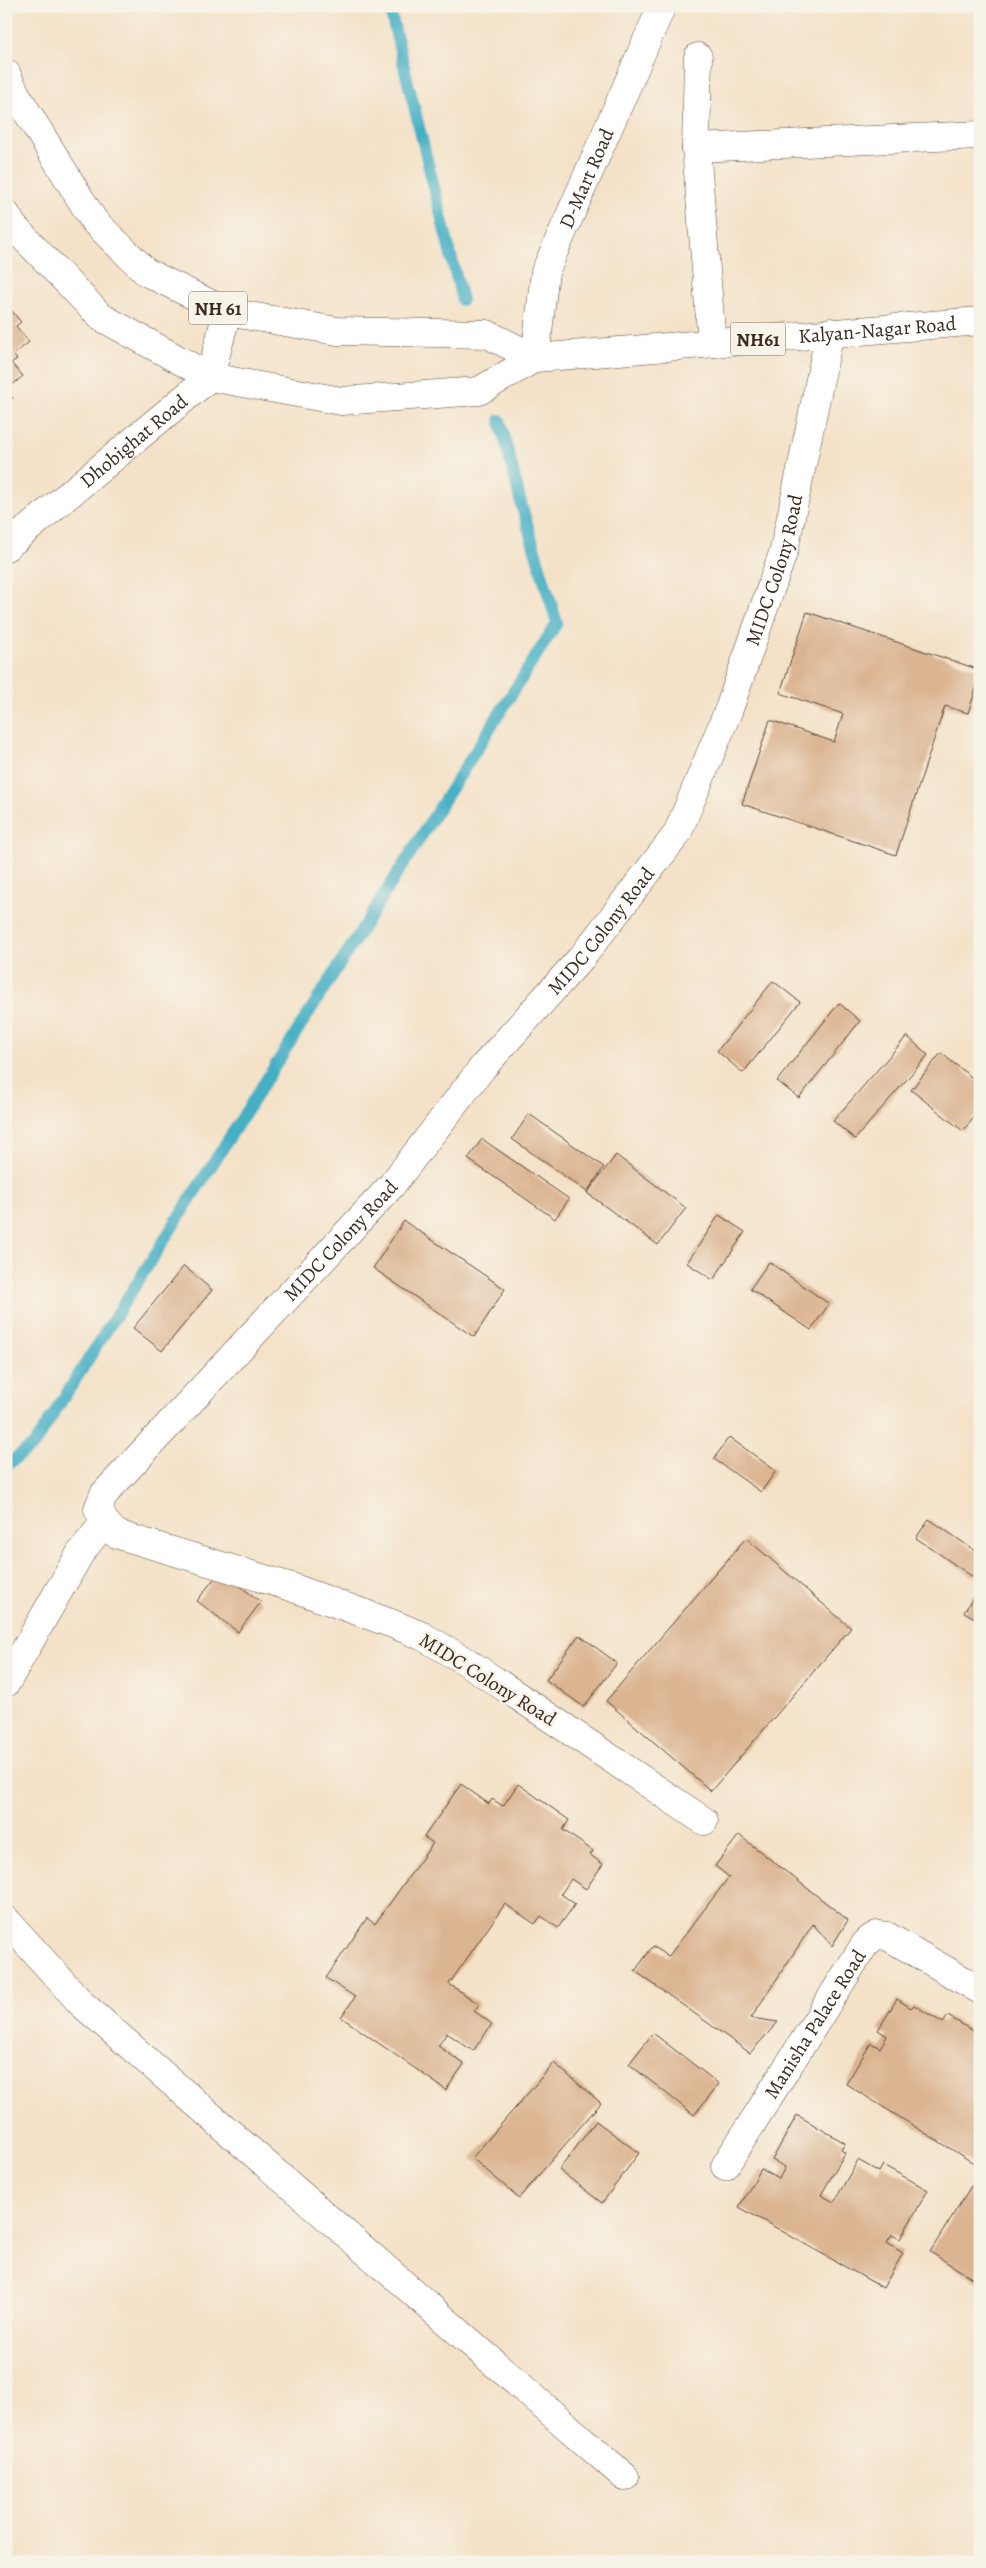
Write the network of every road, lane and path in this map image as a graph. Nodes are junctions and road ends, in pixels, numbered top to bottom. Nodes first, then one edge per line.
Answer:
1 (662, 6) edge
2 (698, 57) dead end
3 (6, 73) edge
4 (980, 135) edge
5 (696, 148) junction
6 (6, 214) edge
7 (227, 312) junction
8 (980, 321) edge
9 (830, 332) junction
10 (712, 343) junction
11 (536, 358) junction
12 (210, 376) junction
13 (6, 547) edge
14 (104, 1522) junction
15 (6, 1683) edge
16 (704, 1822) dead end
17 (6, 1920) edge
18 (980, 1990) edge
19 (725, 2166) dead end
20 (625, 2477) dead end

1 - 11 main road, D-Mart Road
2 - 5 main road
3 - 7 main road, NH 61
4 - 5 main road
5 - 10 main road
6 - 12 main road
7 - 11 main road, NH 61
7 - 12 main road
8 - 9 main road, Kalyan-Nagar Road / NH61
9 - 10 main road, Kalyan-Nagar Road / NH61
9 - 14 main road, MIDC Colony Road
10 - 11 main road, Kalyan-Nagar Road / NH61
11 - 12 main road
12 - 13 main road, Dhobighat Road
14 - 15 main road
14 - 16 main road, MIDC Colony Road
17 - 20 main road
18 - 19 main road, Manisha Palace Road

